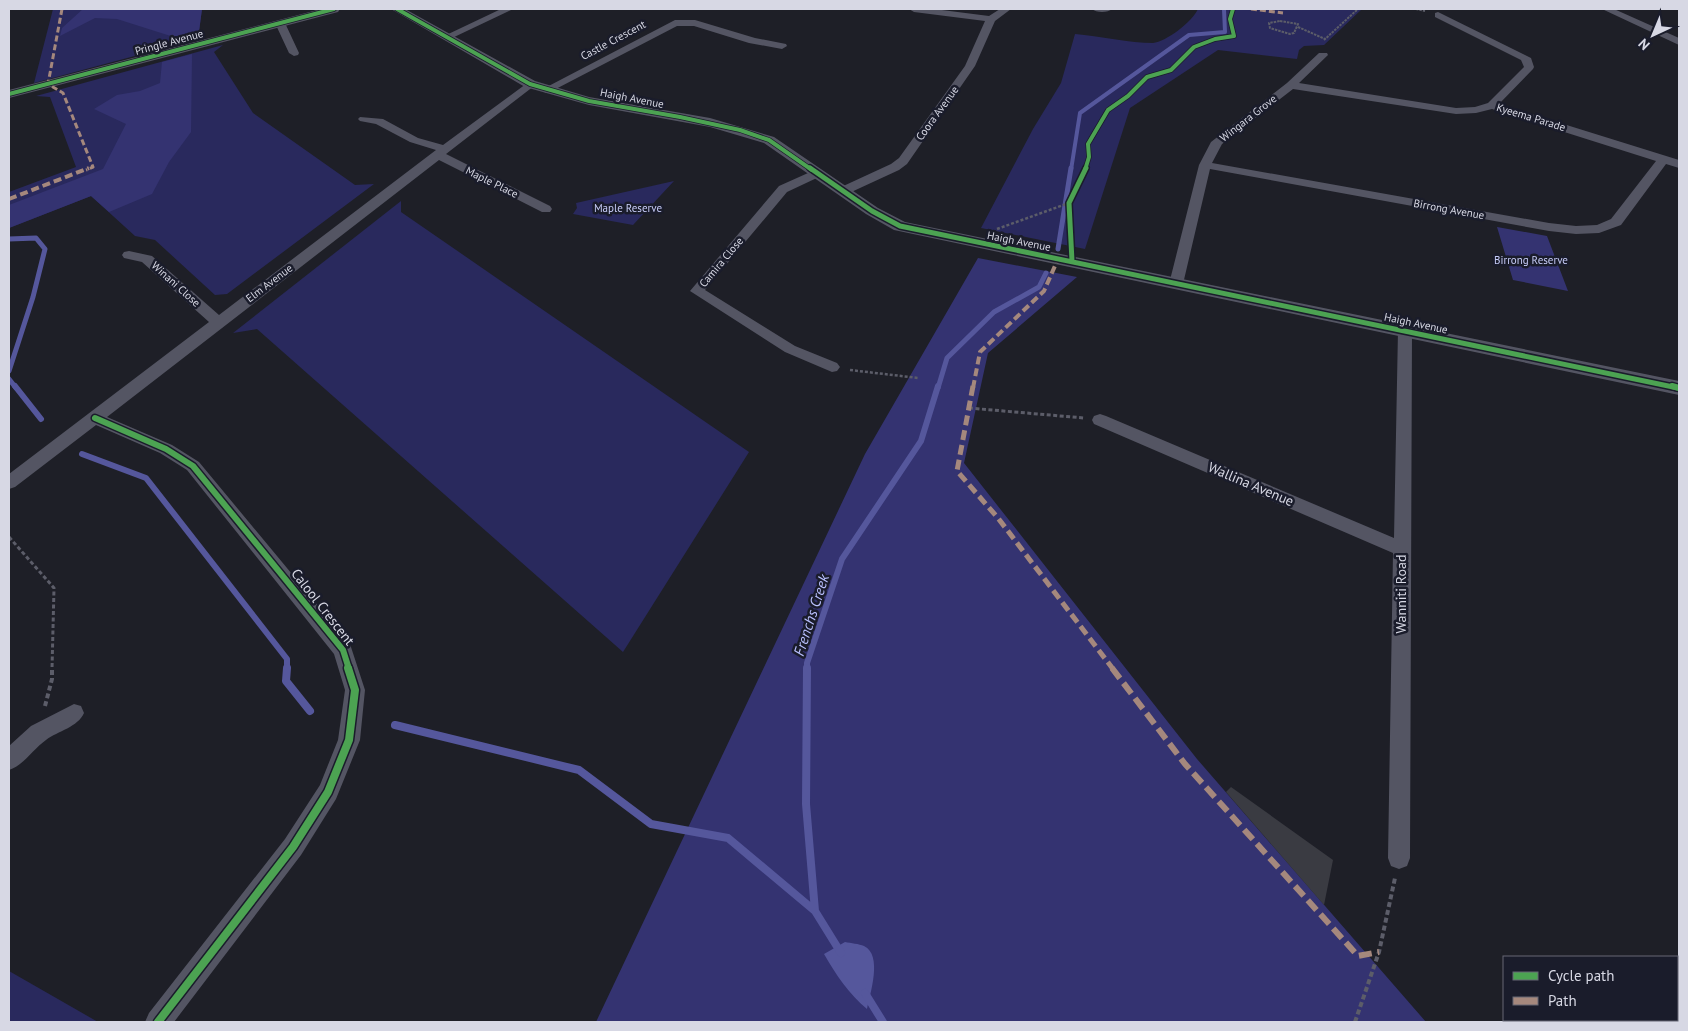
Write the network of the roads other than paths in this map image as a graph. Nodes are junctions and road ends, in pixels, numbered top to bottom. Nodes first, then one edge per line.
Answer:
1 (334, 9) edge
2 (397, 9) edge
3 (508, 9) edge
4 (914, 9) edge
5 (1006, 9) edge
6 (1097, 9) edge
7 (1107, 9) edge
8 (1607, 9) edge
9 (1438, 15) dead end
10 (991, 19) junction
11 (280, 23) junction
12 (447, 37) junction
13 (1679, 42) edge
14 (782, 46) dead end
15 (294, 53) dead end
16 (1323, 55) road end
17 (1291, 85) junction
18 (538, 87) junction
19 (9, 94) edge
20 (1492, 105) junction
21 (364, 119) dead end
22 (442, 152) junction
23 (1663, 159) junction
24 (1679, 164) edge
25 (1204, 165) junction
26 (817, 174) junction
27 (843, 191) junction
28 (546, 209) dead end
29 (129, 254) dead end
30 (1176, 284) junction
31 (218, 322) junction
32 (1405, 330) junction
33 (832, 368) road end
34 (1679, 388) edge
35 (95, 418) junction
36 (1100, 420) road end
37 (9, 483) edge
38 (1402, 549) junction
39 (74, 712) dead end
40 (9, 760) edge
41 (1399, 858) road end
42 (158, 1022) edge

1 - 11 street, Pringle Avenue
2 - 12 street, Haigh Avenue
3 - 12 street
4 - 10 street
5 - 10 street
6 - 7 street
8 - 13 street
9 - 20 street
10 - 27 street, Coora Avenue
11 - 15 street
11 - 19 street, Pringle Avenue
12 - 18 street, Haigh Avenue
14 - 18 street, Castle Crescent
16 - 17 street, Wingara Grove
17 - 20 street, Kyeema Parade
17 - 25 street, Wingara Grove
18 - 22 street, Elm Avenue
18 - 26 street, Haigh Avenue
20 - 23 street, Kyeema Parade
21 - 22 street, Maple Place
22 - 28 street, Maple Place
22 - 31 street, Elm Avenue
23 - 24 street, Kyeema Parade
23 - 25 street, Birrong Avenue
25 - 30 street, Wingara Grove
26 - 27 street, Haigh Avenue
26 - 33 street, Camira Close
27 - 30 street, Haigh Avenue
29 - 31 street, Winani Close
30 - 32 street, Haigh Avenue
31 - 35 street, Elm Avenue
32 - 34 street, Haigh Avenue
32 - 38 street, Wanniti Road
35 - 37 street, Elm Avenue
35 - 42 street, Calool Crescent
36 - 38 street, Wallina Avenue
38 - 41 street, Wanniti Road
39 - 40 street

